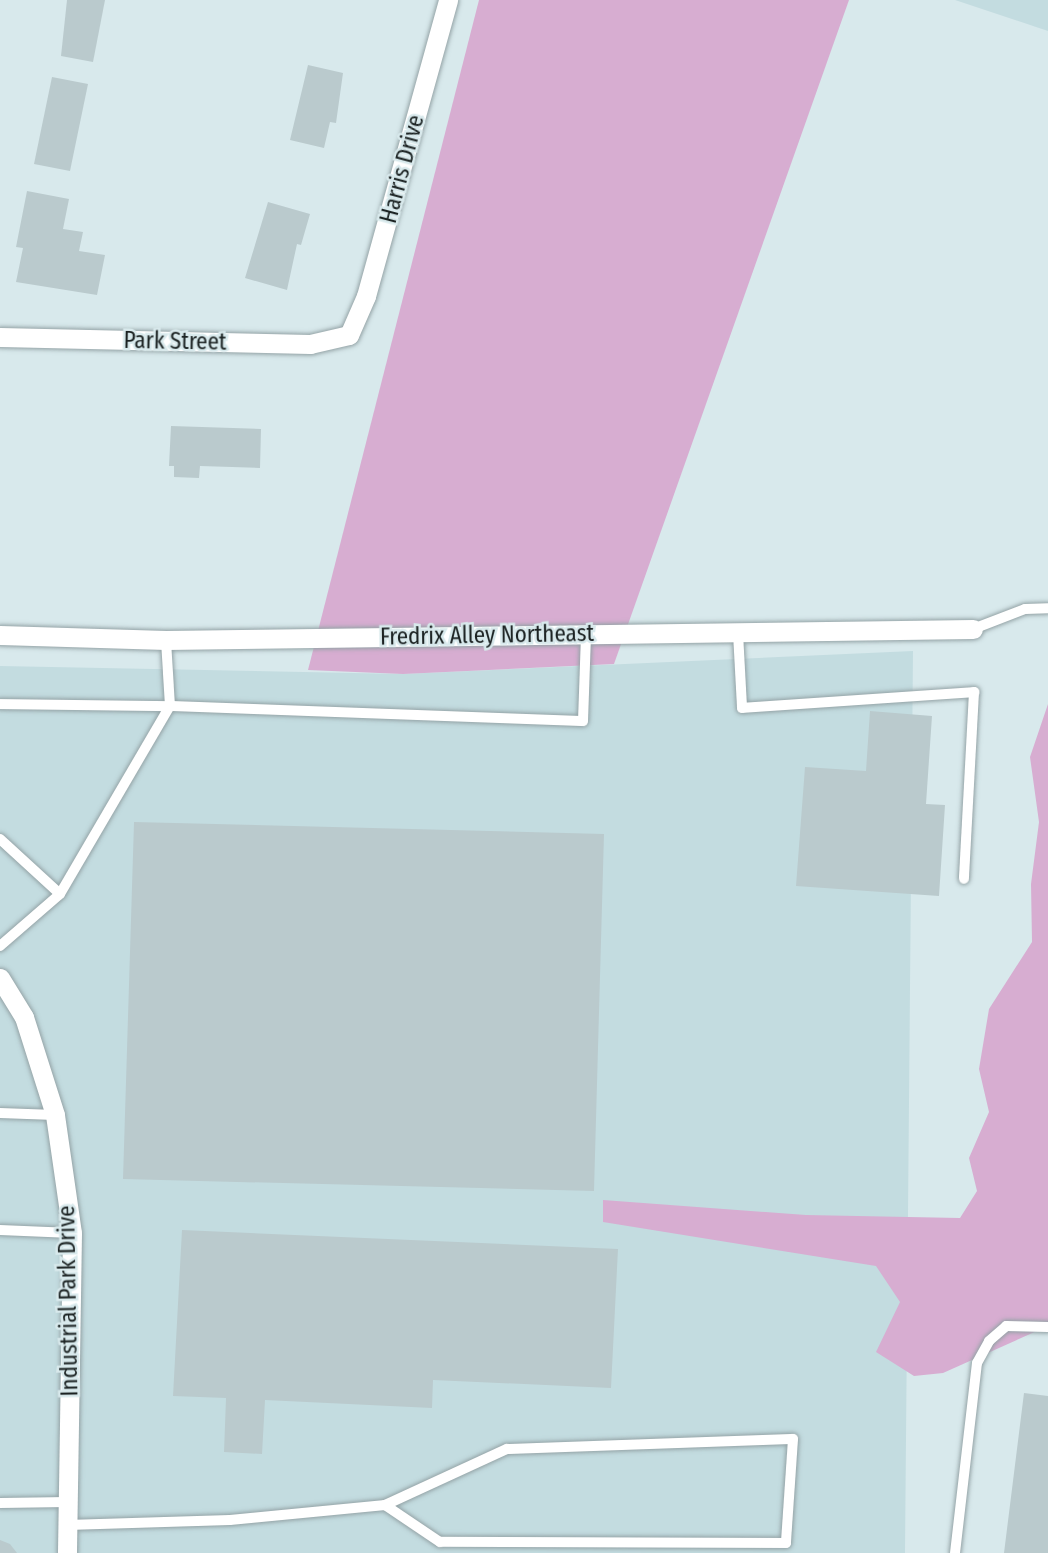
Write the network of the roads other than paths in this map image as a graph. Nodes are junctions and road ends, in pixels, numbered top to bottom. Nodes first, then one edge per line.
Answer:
1 (449, 0) edge
2 (349, 335) joint
3 (0, 337) edge
4 (1048, 608) edge
5 (973, 629) joint
6 (586, 633) junction
7 (738, 634) junction
8 (0, 635) edge
9 (166, 639) junction
10 (0, 704) edge
11 (170, 706) junction
12 (0, 839) edge
13 (964, 879) dead end
14 (60, 894) junction
15 (0, 946) edge
16 (0, 978) edge
17 (0, 1113) edge
18 (55, 1115) junction
19 (0, 1230) edge
20 (72, 1233) junction
21 (1048, 1326) edge
22 (68, 1502) junction
23 (0, 1503) edge
24 (385, 1505) junction
25 (67, 1525) junction
26 (67, 1553) edge
27 (955, 1553) edge

1 - 2 street, Harris Drive
2 - 3 street, Park Street
4 - 5 lane
5 - 7 street, Fredrix Alley Northeast
6 - 7 street, Fredrix Alley Northeast
6 - 9 street, Fredrix Alley Northeast
6 - 11 lane
7 - 13 lane
8 - 9 street, Fredrix Alley Northeast
9 - 11 lane
10 - 11 lane
11 - 14 lane
12 - 14 lane
14 - 15 lane
16 - 18 street, Industrial Park Drive
17 - 18 lane
18 - 20 street, Industrial Park Drive
19 - 20 lane
20 - 22 street, Industrial Park Drive
21 - 27 lane
22 - 23 lane
22 - 25 street, Industrial Park Drive
24 - 24 lane
24 - 25 lane
25 - 26 street, Industrial Park Drive

